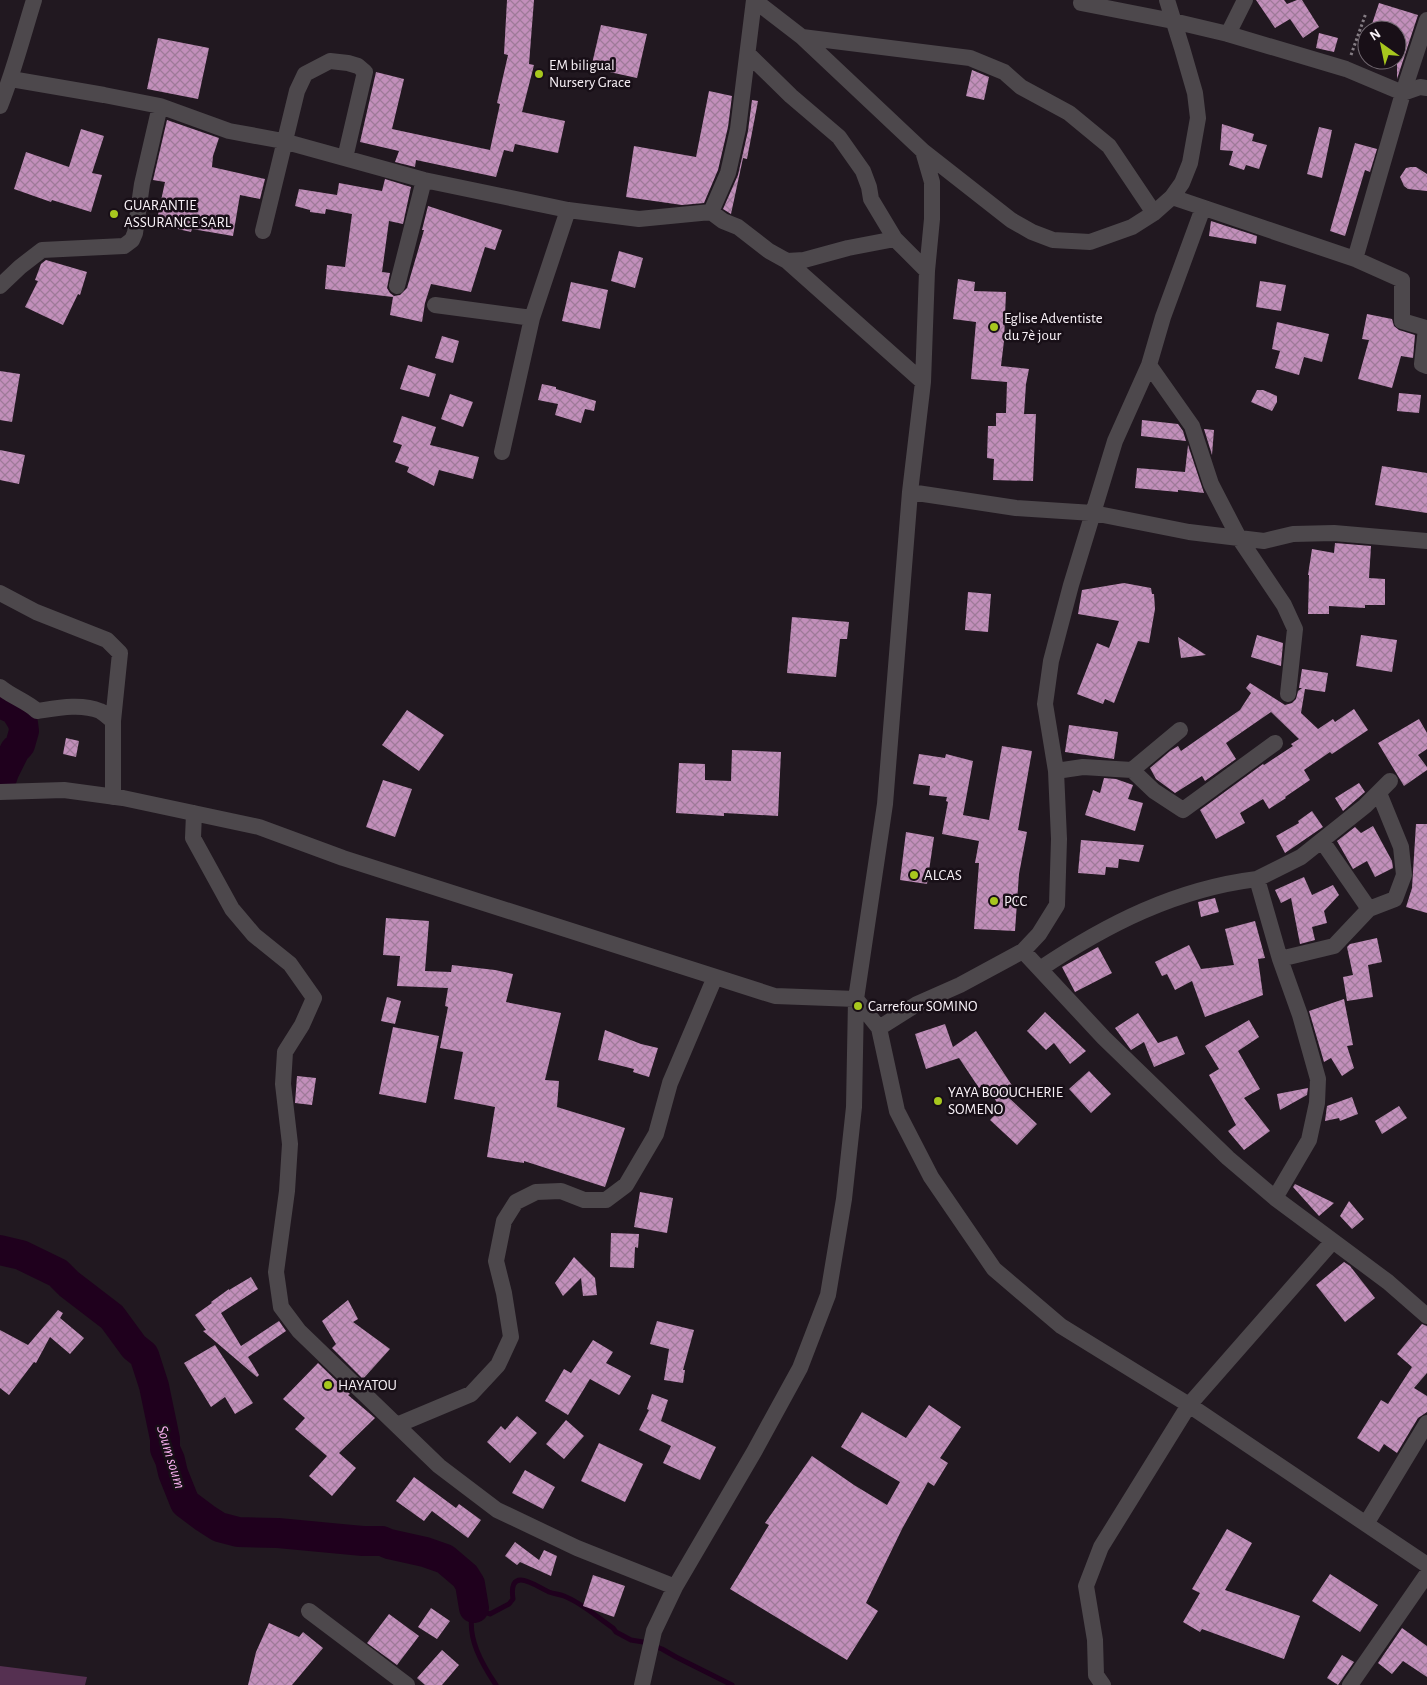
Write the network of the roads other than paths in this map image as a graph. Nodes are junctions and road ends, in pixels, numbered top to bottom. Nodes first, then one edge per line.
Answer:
1 (34, 0) edge
2 (754, 0) edge
3 (1167, 0) edge
4 (1245, 0) edge
5 (1081, 3) dead end
6 (1427, 20) edge
7 (1174, 21) junction
8 (1228, 34) junction
9 (802, 37) junction
10 (748, 54) junction
11 (11, 79) junction
12 (1427, 88) edge
13 (1404, 93) junction
14 (0, 106) edge
15 (160, 106) junction
16 (283, 141) junction
17 (923, 152) junction
18 (345, 158) junction
19 (424, 180) junction
20 (1172, 197) junction
21 (1203, 208) junction
22 (568, 210) junction
23 (711, 212) junction
24 (1154, 213) junction
25 (263, 231) dead end
26 (895, 239) junction
27 (1355, 259) junction
28 (787, 261) junction
29 (927, 271) junction
30 (0, 286) edge
31 (397, 286) dead end
32 (435, 305) dead end
33 (532, 318) junction
34 (1149, 365) junction
35 (1427, 366) edge
36 (923, 382) junction
37 (502, 452) dead end
38 (910, 492) junction
39 (1093, 513) junction
40 (1239, 538) junction
41 (1427, 541) edge
42 (0, 593) edge
43 (0, 687) edge
44 (1288, 694) dead end
45 (113, 721) junction
46 (1180, 730) dead end
47 (1275, 742) dead end
48 (1132, 770) junction
49 (1056, 771) junction
50 (0, 792) edge
51 (113, 797) junction
52 (194, 813) junction
53 (1322, 841) junction
54 (1257, 879) junction
55 (1369, 909) junction
56 (1023, 950) junction
57 (1280, 960) junction
58 (1040, 969) junction
59 (715, 977) junction
60 (856, 999) junction
61 (879, 1028) junction
62 (1275, 1198) junction
63 (1333, 1241) junction
64 (1427, 1316) edge
65 (1189, 1404) junction
66 (1427, 1423) edge
67 (397, 1425) junction
68 (1366, 1524) junction
69 (1427, 1565) edge
70 (1427, 1574) edge
71 (674, 1587) junction
72 (309, 1611) dead end
73 (1096, 1682) edge
74 (407, 1685) edge
75 (642, 1685) edge
76 (1350, 1685) edge

1 - 11 street
2 - 9 street
2 - 10 street
3 - 7 street
4 - 8 street
5 - 7 street
6 - 13 street
7 - 8 street
7 - 20 street
8 - 13 street
9 - 17 street
9 - 24 street
10 - 23 street
10 - 26 street
11 - 14 street
11 - 15 street
12 - 13 street
13 - 27 street
15 - 16 street
15 - 30 street
16 - 18 street
16 - 18 street
16 - 25 street
17 - 24 street
17 - 29 street
18 - 19 street
19 - 22 street
19 - 31 street
20 - 21 street
20 - 24 street
21 - 27 street
21 - 34 street
22 - 23 street
22 - 33 street
23 - 28 street
26 - 28 street
26 - 29 street
27 - 35 street
28 - 36 street
29 - 36 street
32 - 33 street
33 - 37 street
34 - 39 street
34 - 40 street
36 - 38 street
38 - 39 street
38 - 60 street
39 - 40 street
39 - 49 street
40 - 41 street
40 - 44 street
42 - 45 street
43 - 45 street
45 - 51 street
46 - 48 street
47 - 48 street
48 - 49 street
49 - 56 street
50 - 51 street
51 - 52 street
52 - 59 street
52 - 67 street
53 - 54 street
53 - 55 street
53 - 55 street
54 - 57 street
54 - 58 street
55 - 57 street
56 - 58 street
56 - 61 street
57 - 62 street
58 - 62 street
59 - 60 street
59 - 67 street
60 - 61 street
60 - 71 street
61 - 65 street
62 - 63 street
63 - 64 street
63 - 65 street
65 - 68 street
65 - 73 street
66 - 68 street
67 - 71 street
68 - 69 street
70 - 76 street
71 - 75 street
72 - 74 street

